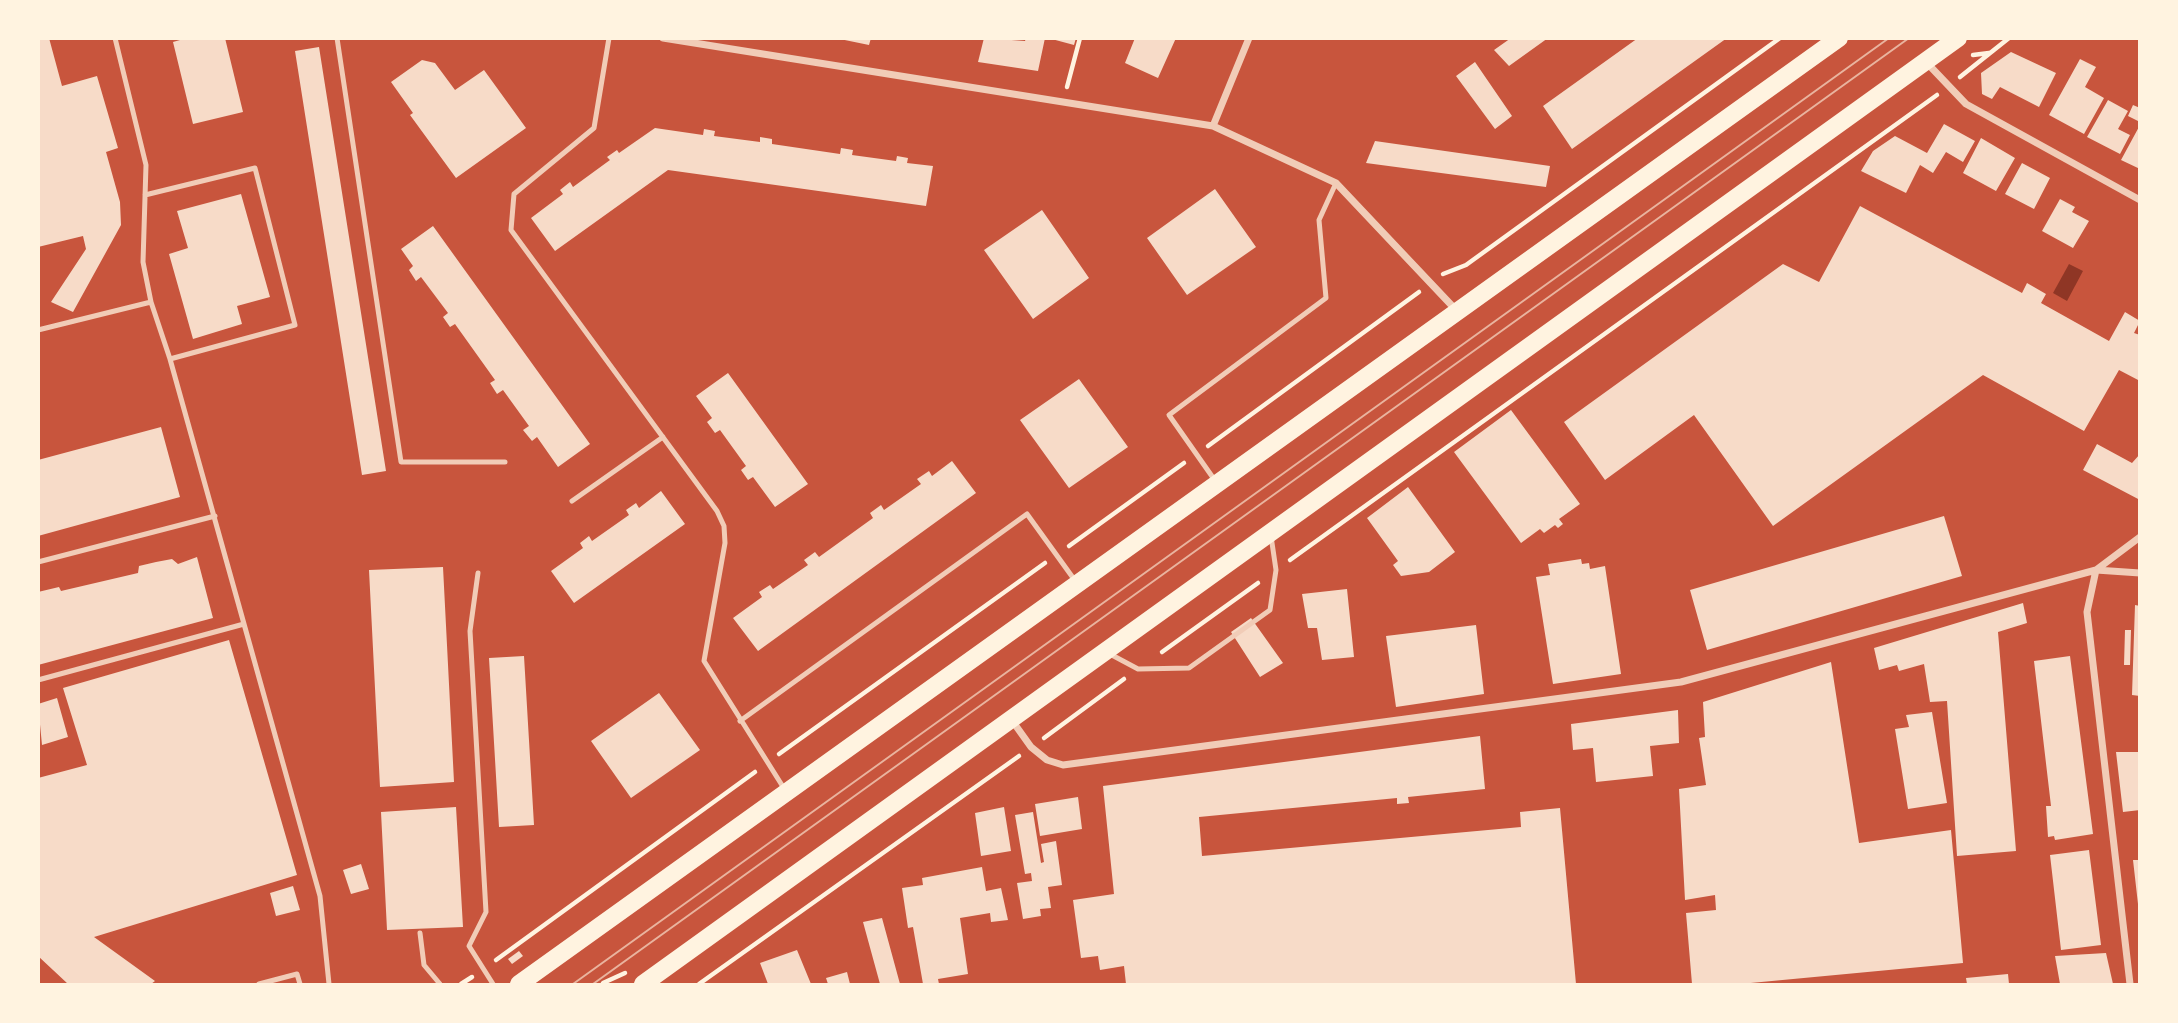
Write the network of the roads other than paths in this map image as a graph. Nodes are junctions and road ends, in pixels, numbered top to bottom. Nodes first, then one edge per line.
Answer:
1 (115, 38) edge
2 (337, 38) edge
3 (609, 38) edge
4 (663, 38) edge
5 (1249, 38) edge
6 (1958, 38) edge
7 (1830, 41) edge
8 (1926, 61) junction
9 (1213, 125) junction
10 (1336, 184) junction
11 (145, 195) junction
12 (2140, 200) edge
13 (151, 302) junction
14 (1458, 312) junction
15 (38, 330) edge
16 (170, 359) junction
17 (663, 437) junction
18 (505, 462) dead end
19 (1217, 484) junction
20 (572, 501) dead end
21 (215, 516) junction
22 (1270, 533) junction
23 (2140, 537) edge
24 (38, 562) edge
25 (2096, 570) junction
26 (478, 573) dead end
27 (2140, 573) edge
28 (1078, 585) junction
29 (244, 624) junction
30 (1105, 652) junction
31 (38, 680) edge
32 (1011, 719) junction
33 (740, 722) junction
34 (787, 793) junction
35 (420, 933) dead end
36 (259, 985) edge
37 (300, 985) edge
38 (329, 985) edge
39 (440, 985) edge
40 (493, 985) edge
41 (519, 985) edge
42 (643, 985) edge
43 (2130, 985) edge

1 - 11 lane
2 - 18 lane
3 - 17 lane
4 - 9 street
5 - 9 street
6 - 8 main road
7 - 14 main road
8 - 12 street
8 - 22 main road
9 - 10 street
10 - 14 street
10 - 19 lane
11 - 13 lane
11 - 16 lane
13 - 15 lane
13 - 16 lane
14 - 19 main road
16 - 21 lane
17 - 20 lane
17 - 33 lane
19 - 28 main road
21 - 24 lane
21 - 29 lane
22 - 30 main road
22 - 30 lane
23 - 25 street
25 - 27 street
25 - 32 street
25 - 43 street
26 - 40 lane
28 - 33 lane
28 - 34 main road
29 - 31 lane
29 - 38 lane
30 - 32 main road
32 - 42 main road
33 - 34 lane
34 - 41 main road
35 - 39 lane
36 - 37 lane

